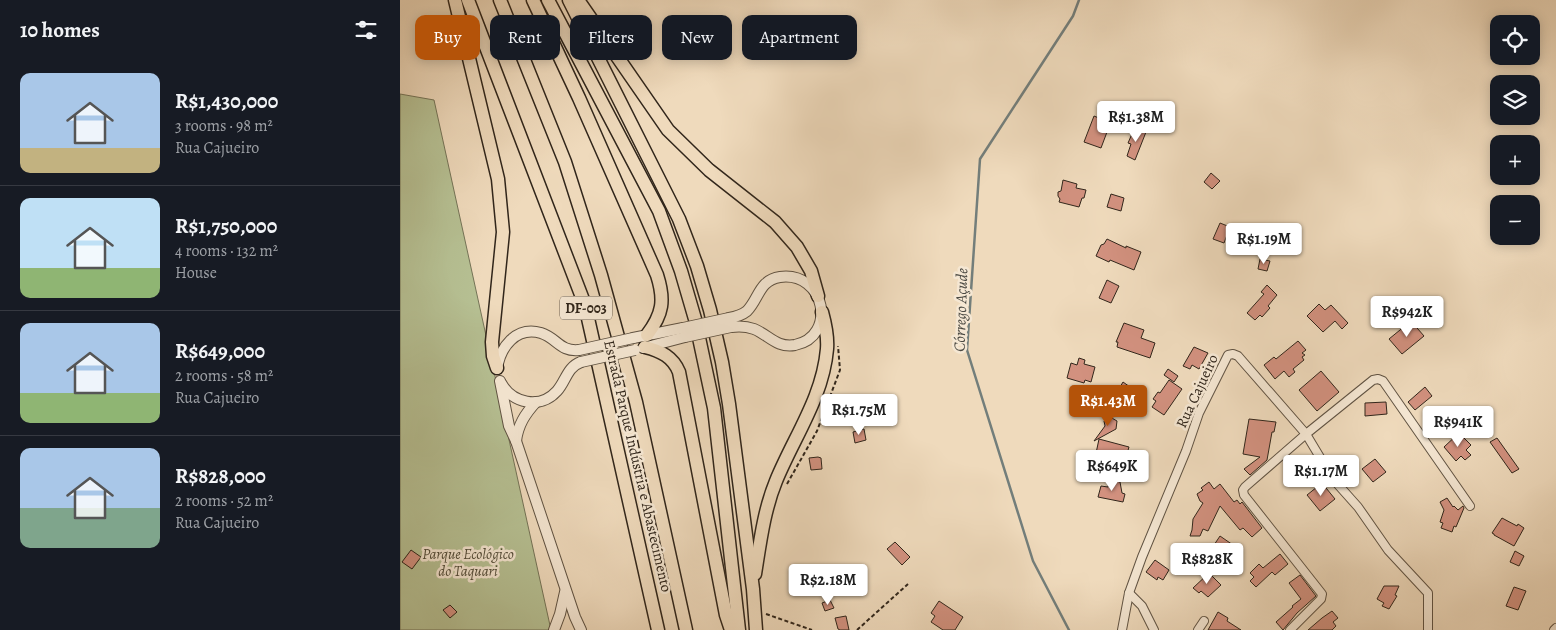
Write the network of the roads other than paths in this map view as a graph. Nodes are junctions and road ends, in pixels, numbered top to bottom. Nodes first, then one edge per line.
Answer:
1 (455, 0) edge
2 (468, 0) edge
3 (500, 0) edge
4 (533, 0) edge
5 (548, 0) edge
6 (568, 0) edge
7 (578, 0) edge
8 (818, 296) junction
9 (822, 312) junction
10 (730, 323) junction
11 (642, 344) junction
12 (497, 368) junction
13 (500, 382) junction
14 (536, 402) junction
15 (1306, 434) junction
16 (516, 441) junction
17 (1470, 506) dead end
18 (565, 588) junction
19 (753, 588) junction
20 (1129, 593) junction
21 (1204, 621) dead end
22 (580, 628) edge
23 (555, 630) edge
24 (658, 630) edge
25 (686, 630) edge
26 (731, 630) edge
27 (739, 630) edge
28 (756, 630) edge
29 (1122, 630) edge
30 (1154, 630) edge
31 (1198, 630) edge
32 (1290, 630) edge
33 (1428, 630) edge

1 - 12 main road
2 - 24 main road, Estrada Parque Indústria e Abastecimento / DF-003
3 - 25 main road, Estrada Parque Indústria e Abastecimento / DF-003
4 - 11 main road
5 - 27 main road
6 - 19 main road
7 - 8 main road
8 - 9 street
8 - 10 street
9 - 10 street
9 - 19 main road
10 - 11 street, bridge
11 - 12 street, bridge
11 - 14 street, bridge
11 - 26 main road
12 - 13 street
13 - 14 street
13 - 16 street
14 - 16 street
15 - 17 street
15 - 20 street, Rua Cajueiro
15 - 32 street
15 - 33 street
16 - 18 street
18 - 22 street
18 - 23 street
19 - 28 main road
20 - 29 street, Rua Cajueiro
20 - 30 street
21 - 31 street
22 - 23 street

